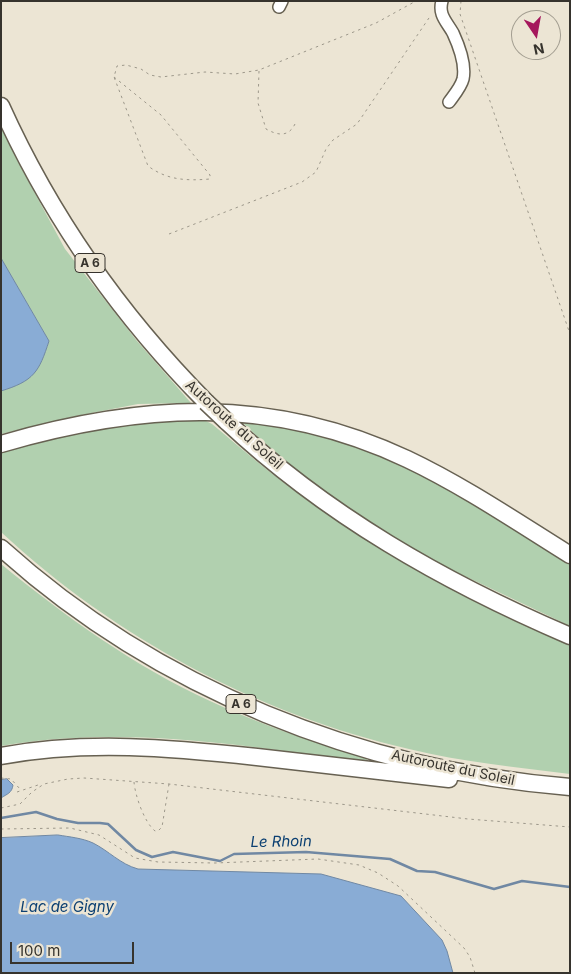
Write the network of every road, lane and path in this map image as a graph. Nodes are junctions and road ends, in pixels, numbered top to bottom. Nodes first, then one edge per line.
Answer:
1 (416, 1) edge
2 (461, 1) edge
3 (441, 4) edge
4 (260, 70) junction
5 (114, 78) junction
6 (449, 102) dead end
7 (1, 106) edge
8 (295, 124) dead end
9 (170, 234) dead end
10 (570, 334) edge
11 (1, 444) edge
12 (1, 548) edge
13 (570, 555) edge
14 (570, 636) edge
15 (1, 756) edge
16 (1, 778) edge
17 (134, 781) junction
18 (517, 782) junction
19 (44, 784) junction
20 (169, 784) junction
21 (570, 787) edge
22 (21, 791) junction
23 (17, 792) dead end
24 (1, 808) edge
25 (570, 827) edge
26 (1, 829) edge
27 (476, 973) edge

1 - 4 path
2 - 10 path
3 - 6 street
3 - 9 path
4 - 5 path
4 - 8 path
5 - 5 path
7 - 14 highway, Autoroute du Soleil / A 6, bridge
11 - 13 highway
12 - 18 highway, Autoroute du Soleil / A 6
15 - 18 highway
16 - 22 path
17 - 19 path
17 - 20 path
17 - 20 path
18 - 21 highway, Autoroute du Soleil / A 6
19 - 22 path
19 - 24 path
20 - 25 path
22 - 23 path
26 - 27 path

